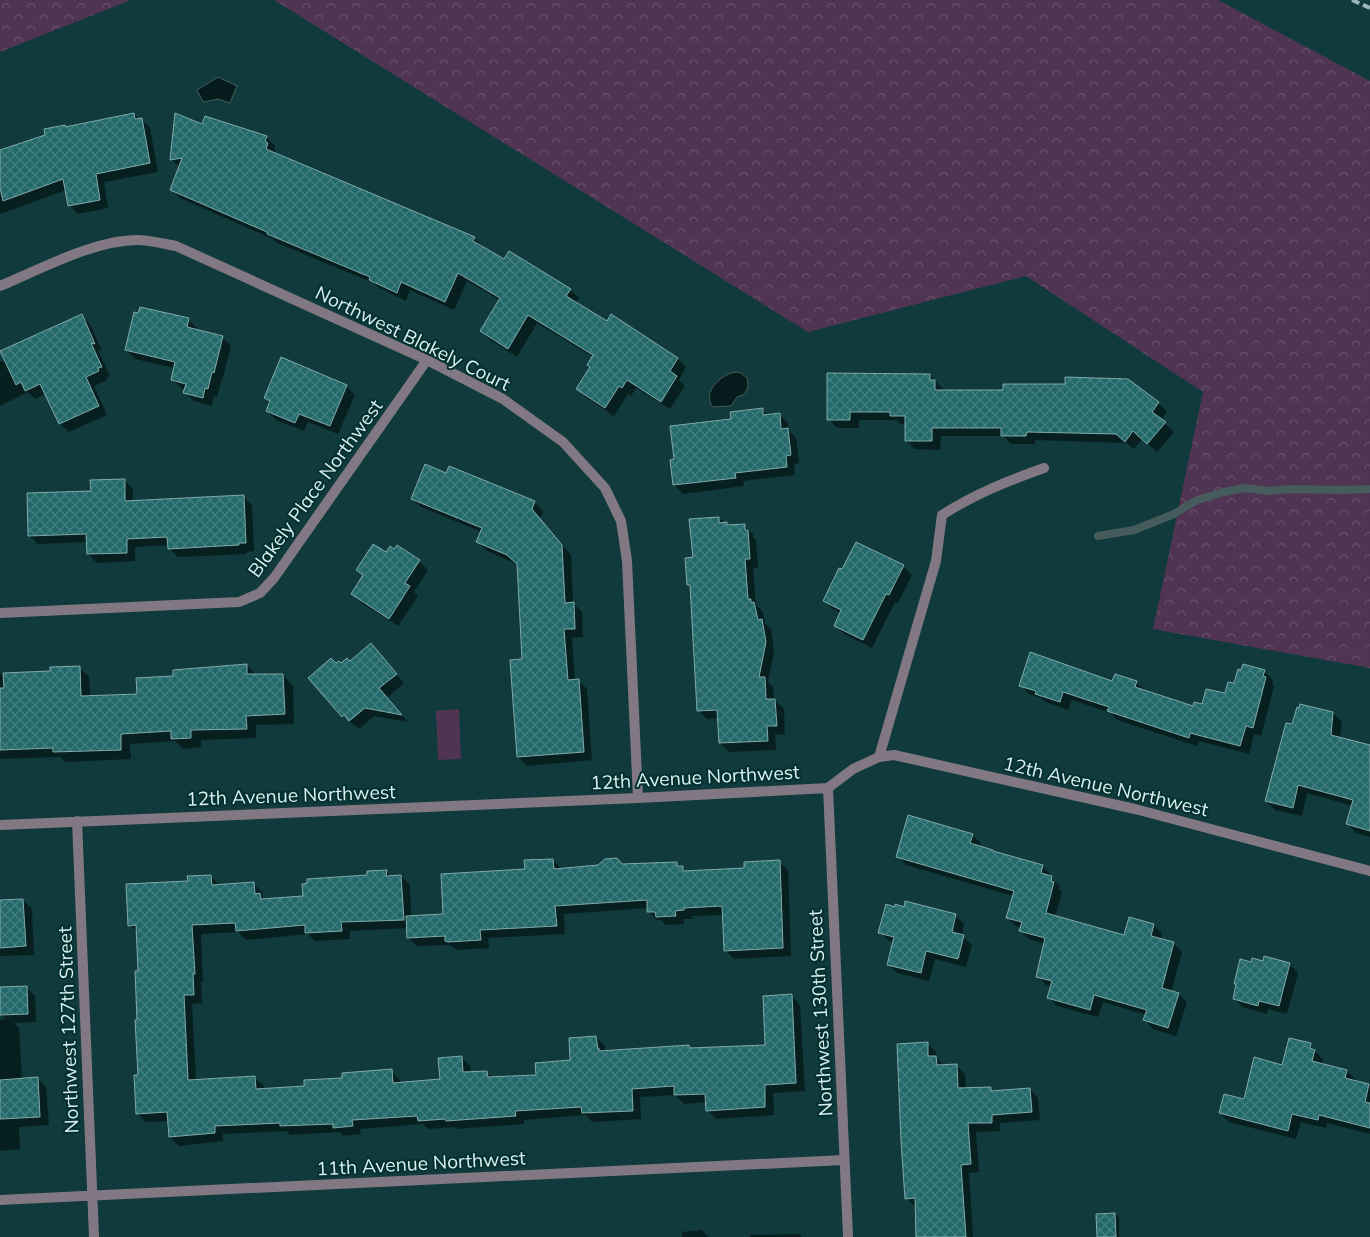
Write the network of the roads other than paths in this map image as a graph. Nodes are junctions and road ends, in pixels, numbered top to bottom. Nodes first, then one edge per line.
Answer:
1 (0, 286) edge
2 (427, 360) junction
3 (1044, 468) dead end
4 (0, 612) edge
5 (879, 757) junction
6 (828, 788) junction
7 (638, 798) junction
8 (77, 822) junction
9 (0, 825) edge
10 (1370, 871) edge
11 (844, 1160) junction
12 (92, 1195) junction
13 (0, 1200) edge
14 (94, 1237) edge
15 (848, 1237) edge

1 - 2 street, Northwest Blakely Court
2 - 4 street, Blakely Place Northwest
2 - 7 street, Northwest Blakely Court
3 - 5 street
5 - 6 street, 12th Avenue Northwest
5 - 10 street, 12th Avenue Northwest
6 - 7 street, 12th Avenue Northwest
6 - 11 street, Northwest 130th Street
7 - 8 street, 12th Avenue Northwest
8 - 9 street, 12th Avenue Northwest
8 - 12 street, Northwest 127th Street
11 - 12 street, 11th Avenue Northwest
11 - 15 street, Northwest 130th Street
12 - 13 street, 11th Avenue Northwest
12 - 14 street, Northwest 127th Street

